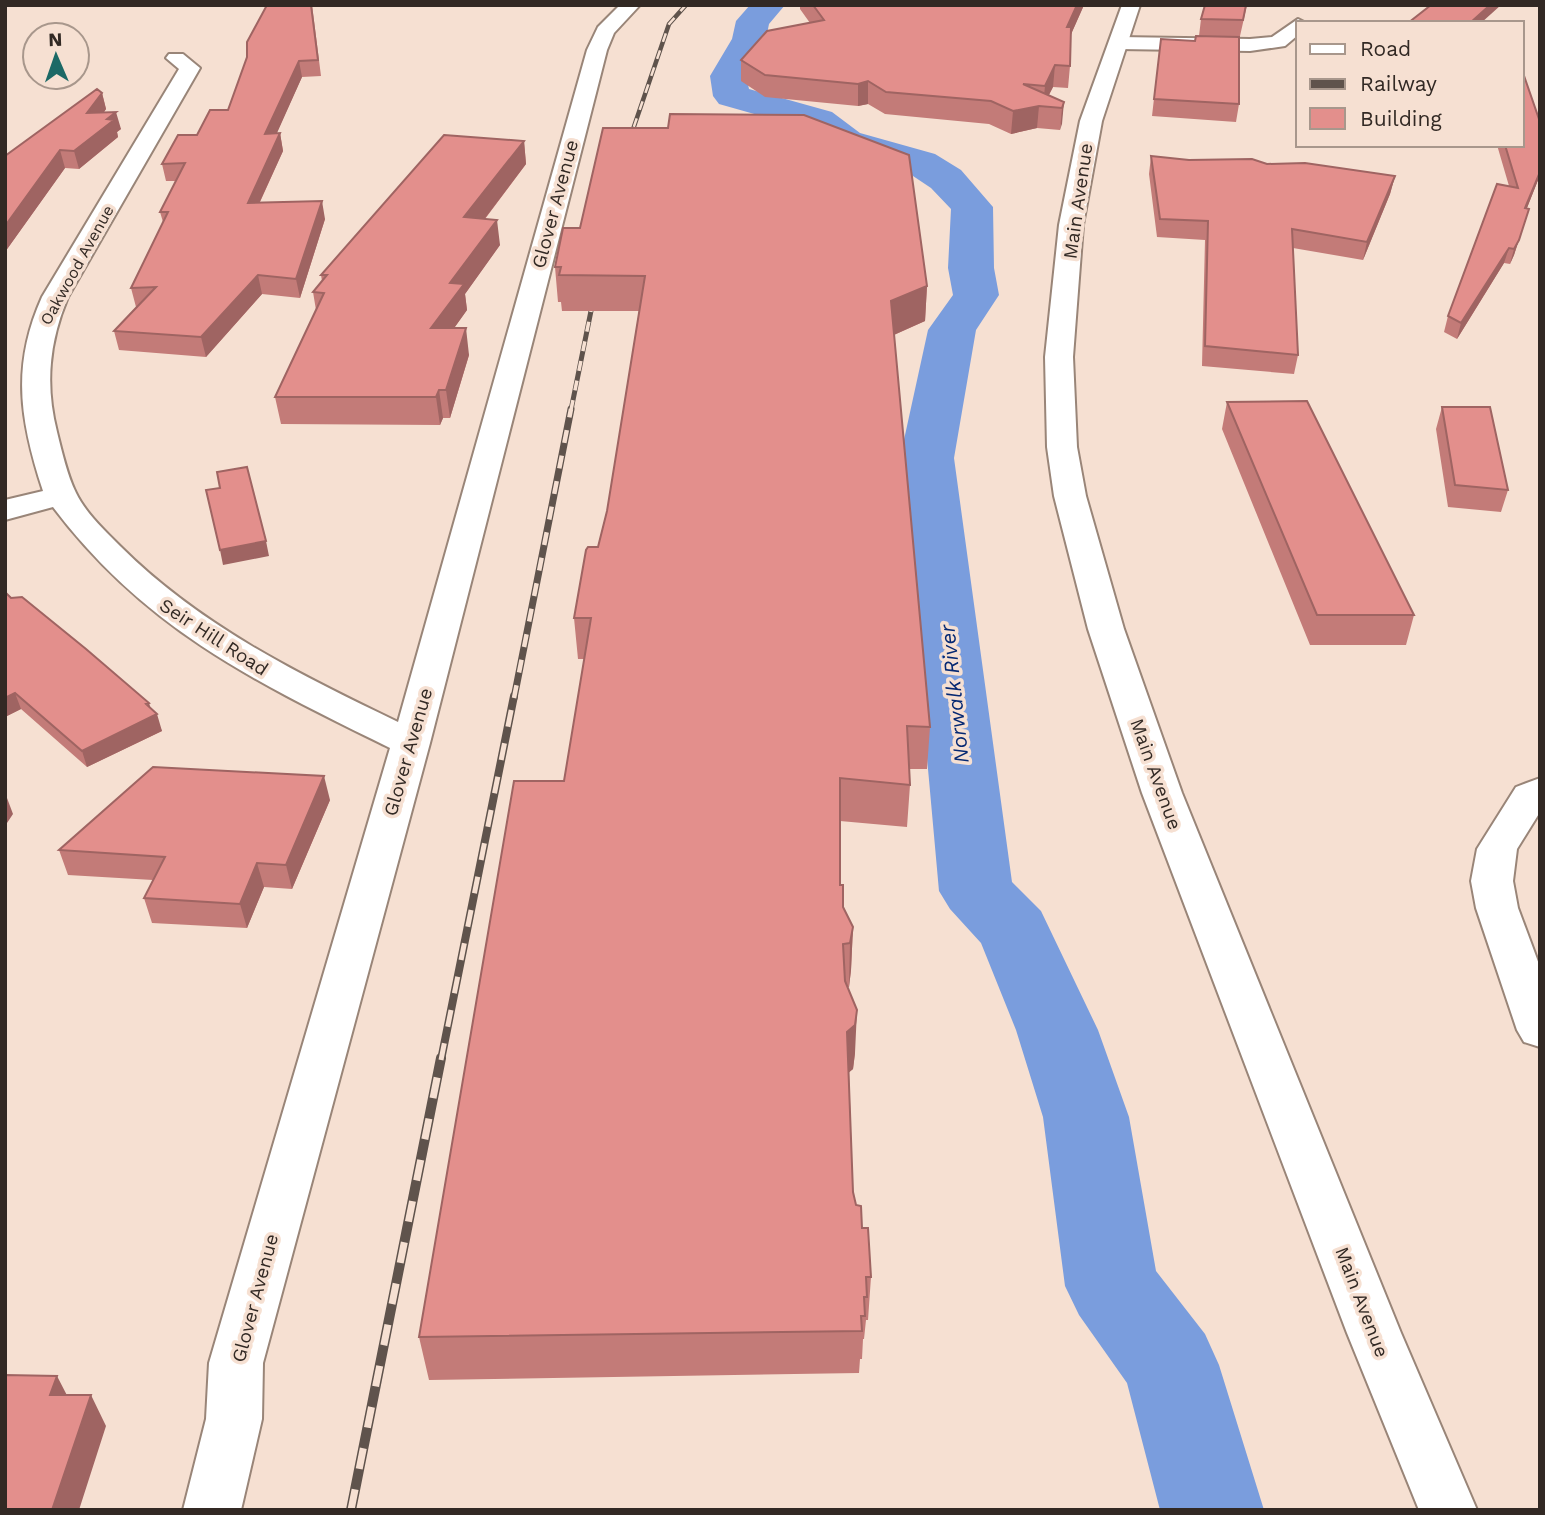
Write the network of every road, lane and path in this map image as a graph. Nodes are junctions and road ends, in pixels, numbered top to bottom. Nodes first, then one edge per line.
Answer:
1 (631, 5) edge
2 (1125, 24) edge
3 (1296, 26) edge
4 (176, 58) dead end
5 (61, 496) junction
6 (5, 510) edge
7 (411, 743) junction
8 (1540, 791) edge
9 (1540, 1030) edge
10 (212, 1510) edge
11 (1448, 1510) edge

1 - 7 street, Glover Avenue
2 - 3 street
2 - 11 street, Main Avenue
4 - 5 street, Oakwood Avenue
5 - 6 street
5 - 7 street, Seir Hill Road
7 - 10 street, Glover Avenue
8 - 9 street

